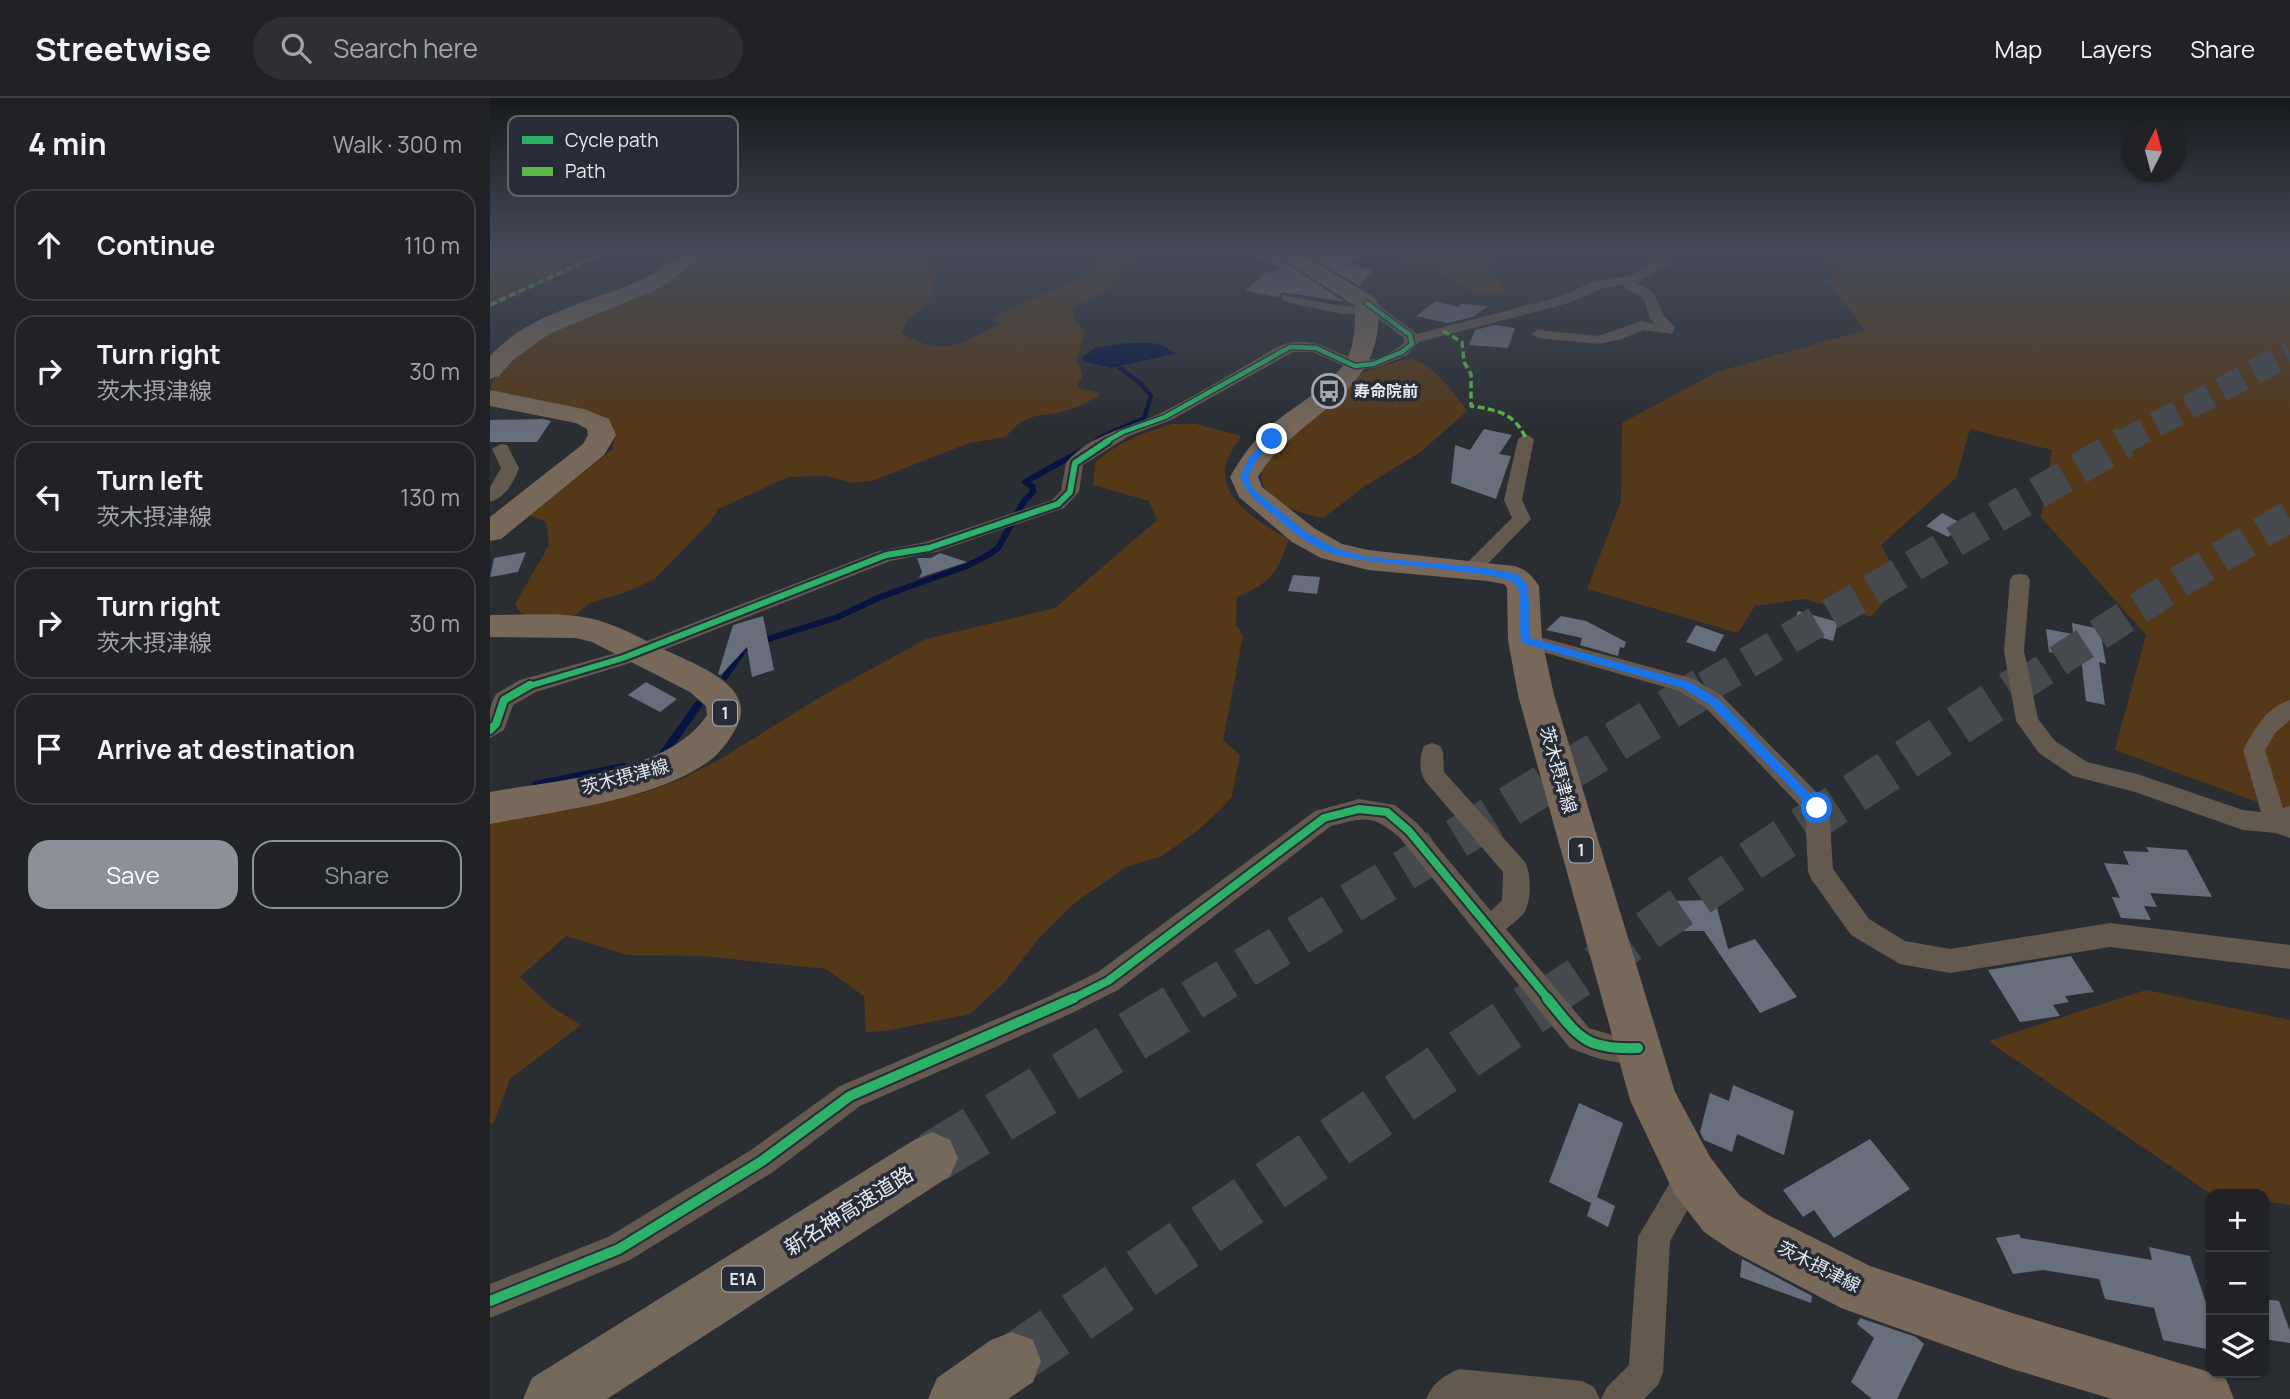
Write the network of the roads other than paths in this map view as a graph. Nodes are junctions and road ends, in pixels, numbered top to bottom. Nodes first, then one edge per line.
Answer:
1 (583, 311) edge
2 (1367, 311) edge
3 (1373, 311) edge
4 (1523, 311) edge
5 (1654, 311) edge
6 (1538, 334) dead end
7 (1411, 340) junction
8 (1355, 366) junction
9 (490, 371) edge
10 (490, 398) edge
11 (1526, 439) dead end
12 (501, 449) dead end
13 (490, 497) edge
14 (490, 532) edge
15 (1472, 569) junction
16 (2020, 580) dead end
17 (490, 625) edge
18 (1525, 640) junction
19 (636, 652) junction
20 (2290, 708) edge
21 (490, 730) edge
22 (1432, 752) dead end
23 (490, 808) edge
24 (2287, 824) edge
25 (1490, 928) junction
26 (2290, 957) edge
27 (1638, 1048) junction
28 (932, 1158) tunnel mouth
29 (1692, 1175) junction
30 (490, 1301) edge
31 (1012, 1361) tunnel mouth
32 (553, 1399) edge
33 (958, 1399) edge
34 (1444, 1399) edge
35 (1583, 1399) edge
36 (1619, 1399) edge
37 (2206, 1399) edge

1 - 9 main road
2 - 8 main road
3 - 7 street
4 - 7 street
5 - 6 street
7 - 8 street
8 - 15 main road, 茨木摂津線 / 1
8 - 19 street
10 - 14 main road
11 - 15 street
12 - 13 street
15 - 18 main road, 茨木摂津線 / 1
16 - 24 street
17 - 19 main road, 茨木摂津線 / 1
18 - 26 street
18 - 27 main road, 茨木摂津線 / 1
19 - 21 street
19 - 23 main road, 茨木摂津線 / 1
20 - 24 street
22 - 25 street
25 - 27 street
25 - 30 street
27 - 29 main road, 茨木摂津線 / 1
28 - 32 highway, 新名神高速道路 / E1A
29 - 36 street
29 - 37 main road, 茨木摂津線 / 1
31 - 33 highway
34 - 35 street

